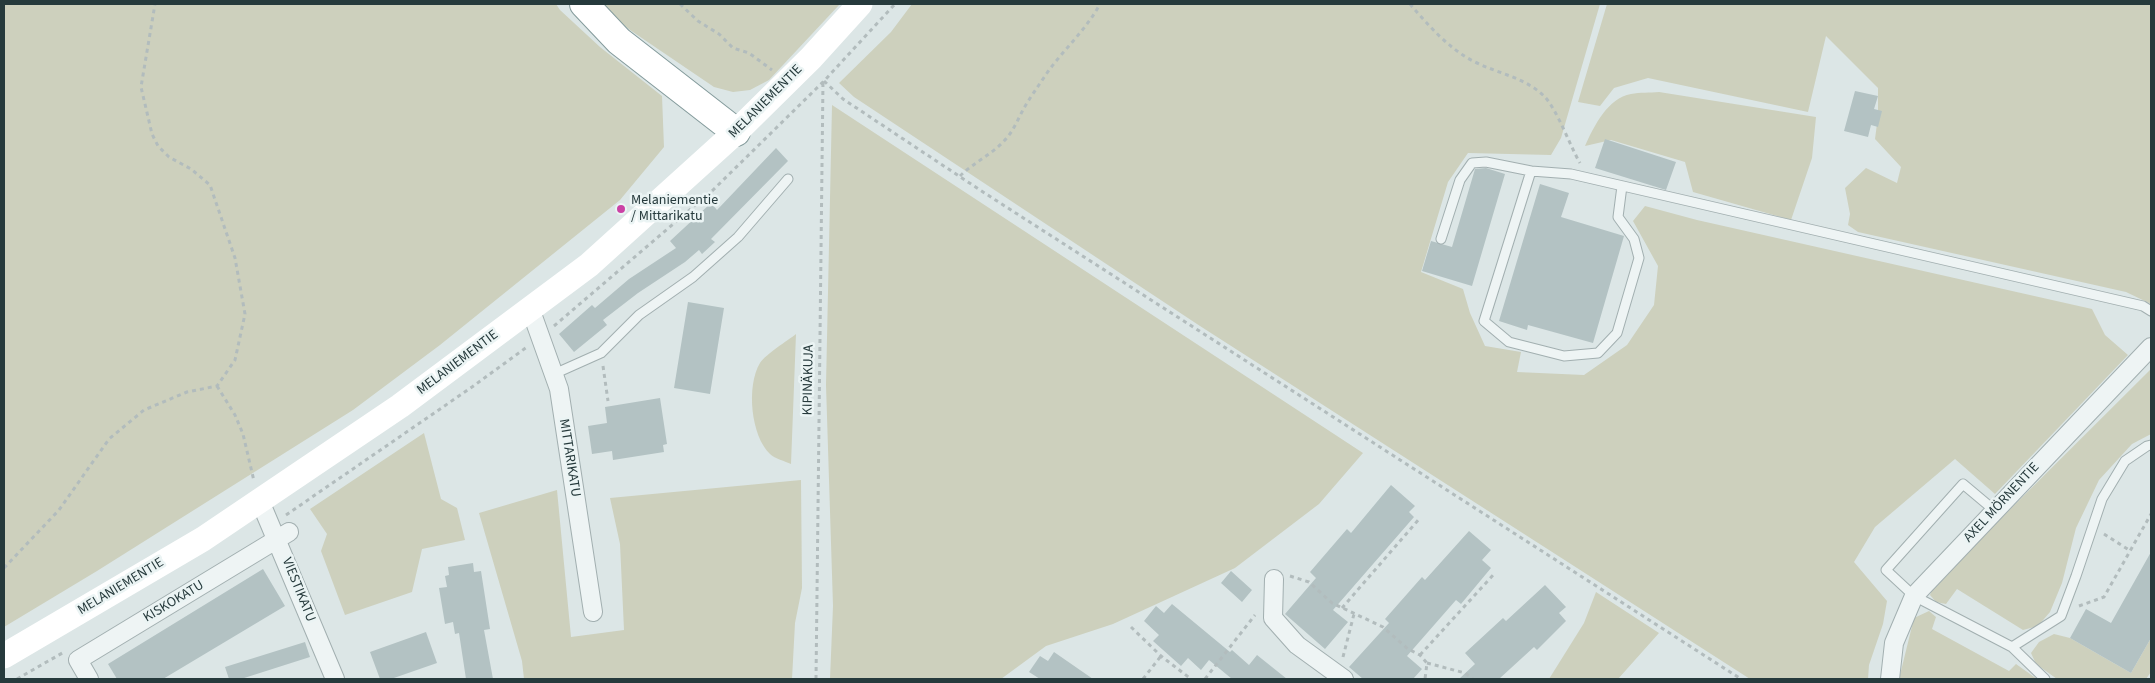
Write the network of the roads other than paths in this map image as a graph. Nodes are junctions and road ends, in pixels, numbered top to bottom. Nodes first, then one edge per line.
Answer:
1 (584, 4) edge
2 (860, 4) edge
3 (736, 132) junction
4 (1531, 171) junction
5 (788, 179) dead end
6 (1622, 186) junction
7 (1441, 239) dead end
8 (530, 308) junction
9 (2151, 312) edge
10 (2151, 347) edge
11 (554, 374) junction
12 (2151, 445) edge
13 (260, 501) junction
14 (1994, 510) junction
15 (283, 536) junction
16 (1274, 579) road end
17 (1914, 596) junction
18 (593, 612) dead end
19 (2012, 647) junction
20 (4, 656) edge
21 (1341, 677) edge
22 (89, 679) edge
23 (335, 679) edge
24 (1890, 679) edge
25 (2045, 679) edge

1 - 3 highway
2 - 3 main road, MELANIEMENTIE
3 - 8 main road, MELANIEMENTIE
4 - 6 lane
4 - 6 lane
4 - 7 lane
5 - 11 lane
6 - 9 lane
8 - 11 street, MITTARIKATU
8 - 13 main road, MELANIEMENTIE
10 - 14 street, AXEL MÖRNENTIE
11 - 18 street, MITTARIKATU
12 - 19 lane
13 - 15 street, VIESTIKATU
13 - 20 main road, MELANIEMENTIE
14 - 17 street, AXEL MÖRNENTIE
14 - 17 lane
15 - 22 street, KISKOKATU
15 - 23 street, VIESTIKATU
16 - 21 street
17 - 19 lane
17 - 24 street, AXEL MÖRNENTIE
19 - 25 lane

